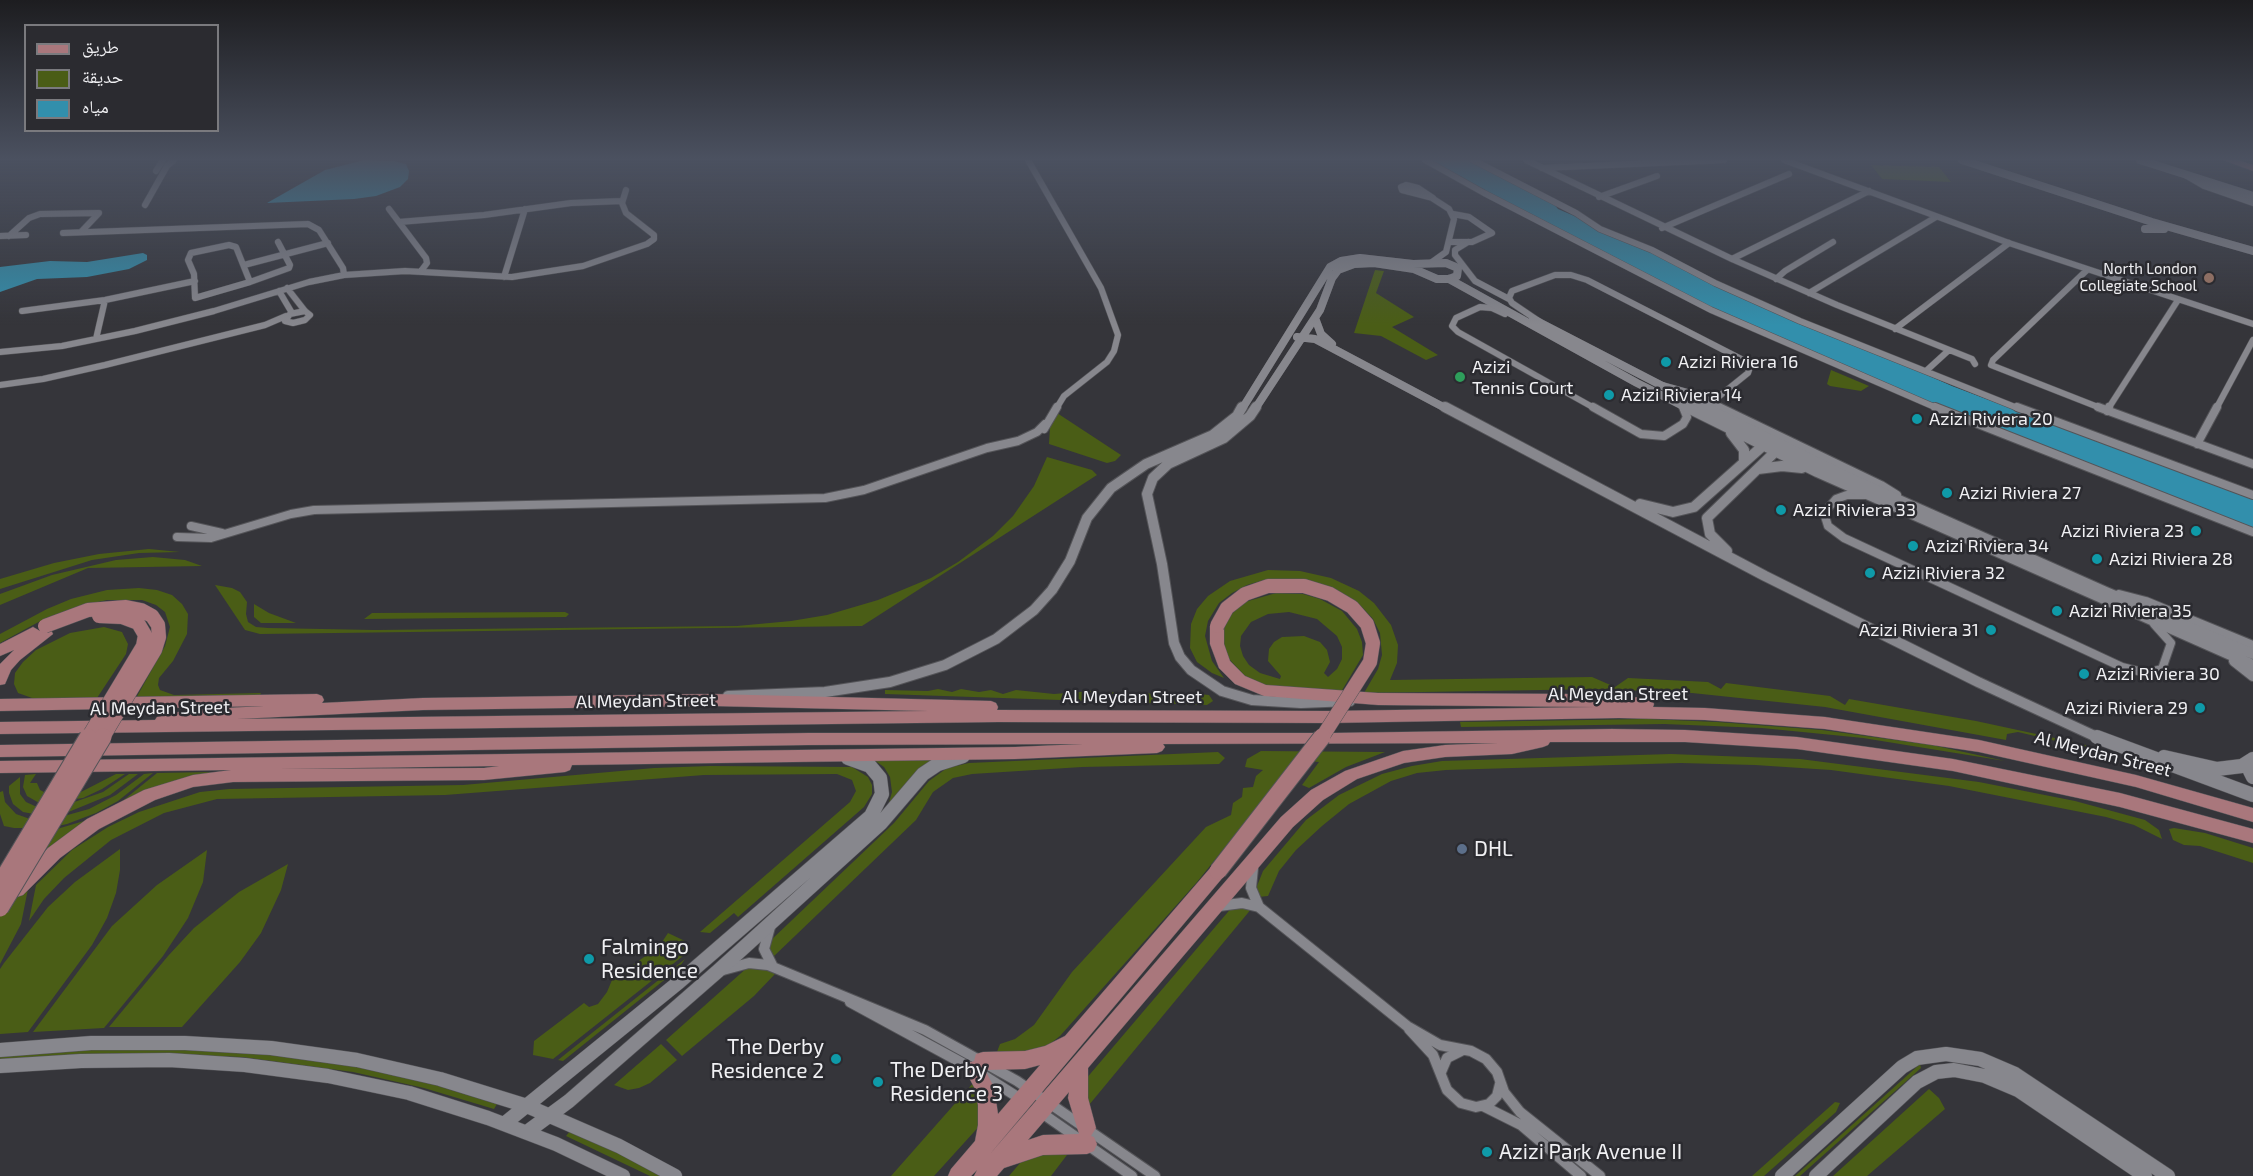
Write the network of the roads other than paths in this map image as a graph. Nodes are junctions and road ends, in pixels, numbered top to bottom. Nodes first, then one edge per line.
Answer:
1 (1453, 214) edge
2 (38, 215) edge
3 (97, 215) edge
4 (394, 215) edge
5 (485, 215) edge
6 (523, 215) edge
7 (627, 215) edge
8 (1059, 215) edge
9 (1459, 215) edge
10 (1525, 215) edge
11 (1579, 215) edge
12 (1635, 215) edge
13 (1693, 215) edge
14 (1822, 215) edge
15 (1930, 215) edge
16 (2121, 215) edge
17 (2138, 215) edge
18 (2142, 215) edge
19 (1935, 217) junction
20 (2151, 218) junction
21 (399, 222) junction
22 (2136, 227) dead end
23 (1662, 228) junction
24 (2145, 229) dead end
25 (81, 232) junction
26 (63, 233) dead end
27 (2194, 234) junction
28 (26, 235) dead end
29 (0, 236) edge
30 (9, 236) junction
31 (278, 242) dead end
32 (1449, 242) junction
33 (1468, 242) junction
34 (1833, 242) dead end
35 (328, 243) junction
36 (2009, 243) junction
37 (2253, 249) edge
38 (1446, 252) junction
39 (284, 254) junction
40 (1732, 260) junction
41 (1430, 263) junction
42 (244, 265) junction
43 (1453, 265) junction
44 (2087, 270) junction
45 (421, 271) junction
46 (1425, 273) junction
47 (344, 274) junction
48 (1459, 274) junction
49 (504, 277) junction
50 (1449, 279) junction
51 (1776, 279) junction
52 (195, 281) junction
53 (250, 282) junction
54 (287, 288) junction
55 (279, 291) junction
56 (1809, 293) junction
57 (294, 297) junction
58 (195, 298) junction
59 (1509, 299) junction
60 (105, 300) junction
61 (286, 300) junction
62 (1310, 300) junction
63 (2178, 300) junction
64 (21, 311) dead end
65 (305, 311) junction
66 (197, 316) junction
67 (289, 317) junction
68 (1315, 318) junction
69 (2253, 324) edge
70 (1537, 325) junction
71 (1895, 328) junction
72 (1304, 335) junction
73 (96, 339) junction
74 (1284, 339) junction
75 (2253, 340) edge
76 (1949, 350) junction
77 (0, 352) edge
78 (1354, 360) junction
79 (1975, 364) dead end
80 (1926, 371) junction
81 (0, 385) edge
82 (1658, 385) junction
83 (1705, 401) junction
84 (1682, 406) junction
85 (2107, 411) junction
86 (1724, 427) junction
87 (1766, 443) junction
88 (2198, 444) junction
89 (1779, 449) junction
90 (1744, 462) junction
91 (2253, 464) edge
92 (1757, 469) junction
93 (1817, 472) junction
94 (1587, 483) junction
95 (1868, 495) junction
96 (2253, 495) edge
97 (1906, 504) junction
98 (191, 526) dead end
99 (2253, 532) edge
100 (226, 533) junction
101 (177, 537) dead end
102 (1765, 576) junction
103 (2106, 592) junction
104 (2149, 620) junction
105 (46, 630) junction
106 (2191, 639) junction
107 (2253, 645) edge
108 (0, 651) edge
109 (2253, 654) edge
110 (2253, 665) edge
111 (2253, 676) edge
112 (0, 680) edge
113 (0, 691) edge
114 (1378, 699) junction
115 (713, 700) junction
116 (423, 704) junction
117 (7, 705) edge
118 (1705, 714) junction
119 (1112, 716) junction
120 (0, 728) edge
121 (131, 728) junction
122 (2089, 734) junction
123 (1556, 736) junction
124 (1288, 739) junction
125 (0, 751) edge
126 (971, 753) junction
127 (800, 754) junction
128 (639, 757) junction
129 (2253, 759) edge
130 (0, 767) edge
131 (2253, 777) edge
132 (2253, 795) edge
133 (2253, 815) edge
134 (2253, 836) edge
135 (1256, 859) junction
136 (0, 884) edge
137 (1259, 907) junction
138 (1214, 908) junction
139 (0, 909) edge
140 (771, 924) junction
141 (774, 968) junction
142 (718, 971) junction
143 (1407, 1026) junction
144 (1070, 1043) junction
145 (0, 1050) edge
146 (1461, 1051) junction
147 (1936, 1054) junction
148 (1079, 1064) junction
149 (0, 1066) edge
150 (979, 1066) junction
151 (1945, 1071) junction
152 (1441, 1072) junction
153 (1500, 1084) junction
154 (1035, 1101) junction
155 (527, 1106) junction
156 (1483, 1106) junction
157 (551, 1115) junction
158 (504, 1124) junction
159 (527, 1132) junction
160 (1086, 1136) junction
161 (988, 1161) edge
162 (623, 1176) edge
163 (675, 1176) edge
164 (958, 1176) edge
165 (1132, 1176) edge
166 (1155, 1176) edge
167 (1581, 1176) edge
168 (1600, 1176) edge
169 (1782, 1176) edge
170 (1816, 1176) edge
171 (2145, 1176) edge
172 (2168, 1176) edge

1 - 32 street
2 - 30 street
3 - 25 street
4 - 21 street
5 - 21 street
6 - 49 street
7 - 49 street
8 - 100 street
9 - 33 street
10 - 99 street
11 - 80 street
12 - 23 street
13 - 23 street
14 - 40 street
15 - 19 street
16 - 22 street
17 - 20 street
18 - 20 street
19 - 36 street
19 - 56 street
20 - 27 street
20 - 37 street
21 - 45 street
23 - 40 street
24 - 27 street
25 - 26 street
25 - 35 street
27 - 37 street
28 - 30 street
29 - 30 street
31 - 39 street
32 - 33 street
32 - 38 street
33 - 59 street
34 - 51 street
35 - 39 street
35 - 47 street
36 - 44 street
36 - 71 street
38 - 41 street
38 - 43 street
39 - 42 street
39 - 53 street
40 - 51 street
41 - 43 street
41 - 46 street
41 - 62 street
42 - 52 street
42 - 53 street
43 - 48 street
44 - 63 street
44 - 85 street
45 - 47 street
45 - 49 street
46 - 50 street
46 - 68 street
47 - 54 street
48 - 50 street
48 - 70 street
50 - 70 street
51 - 56 street
52 - 58 street
52 - 60 street
53 - 58 street
54 - 55 street
54 - 57 street
55 - 61 street
55 - 66 street
56 - 71 street
57 - 61 street
57 - 65 street
58 - 66 street
59 - 70 street
59 - 83 street
60 - 64 street
60 - 73 street
61 - 67 street
62 - 72 street
62 - 74 street
63 - 69 street
63 - 85 street
65 - 67 street
65 - 67 street
66 - 73 street
67 - 81 street
68 - 72 street
68 - 78 street
70 - 82 street
70 - 84 street
70 - 84 street
71 - 76 street
72 - 74 street
72 - 78 street
72 - 114 street
73 - 77 street
74 - 115 street
75 - 88 street
76 - 79 street
76 - 80 street
78 - 94 street
80 - 96 street
82 - 83 street
82 - 87 street
83 - 97 street
84 - 86 street
85 - 88 street
86 - 87 street
86 - 90 street
87 - 89 street
87 - 90 street
88 - 91 street
89 - 92 street
89 - 93 street
89 - 97 street
90 - 94 street
92 - 93 street
92 - 102 street
93 - 95 street
94 - 102 street
95 - 104 street
95 - 104 street
97 - 103 street
98 - 100 street
100 - 101 street
102 - 122 street
103 - 107 street
103 - 109 street
104 - 106 street
105 - 108 main road
105 - 112 main road
105 - 136 main road, bridge
105 - 139 main road, bridge
106 - 110 street
106 - 111 street
113 - 117 main road
114 - 118 main road
114 - 144 main road, bridge
115 - 116 main road
115 - 119 main road
116 - 117 main road
116 - 121 main road
118 - 119 main road, Al Meydan Street
118 - 133 main road, Al Meydan Street
119 - 121 main road, Al Meydan Street
120 - 121 main road, Al Meydan Street
122 - 129 street
122 - 132 street
123 - 124 main road
123 - 134 main road
123 - 135 main road
124 - 125 main road
124 - 126 main road
126 - 127 main road
126 - 140 street
127 - 128 main road
127 - 155 street
128 - 130 main road
128 - 139 main road, bridge
129 - 131 street
135 - 137 street
135 - 138 main road
137 - 138 street
137 - 143 street
138 - 148 main road
140 - 141 street
140 - 142 street
141 - 142 street
141 - 150 street
142 - 157 street
143 - 146 street
143 - 152 street
144 - 150 main road
144 - 154 main road
145 - 155 street
146 - 152 street
146 - 153 street
147 - 151 street
147 - 169 street
147 - 172 street
148 - 154 main road
148 - 160 main road
149 - 158 street
150 - 154 street
150 - 161 main road
151 - 170 street
151 - 171 street
152 - 156 street
153 - 156 street
153 - 168 street
154 - 160 street
154 - 161 main road
155 - 157 street
155 - 158 street
156 - 167 street
157 - 159 street
157 - 163 street
158 - 159 street
159 - 162 street
160 - 161 main road
160 - 165 street
160 - 166 street
161 - 164 main road

